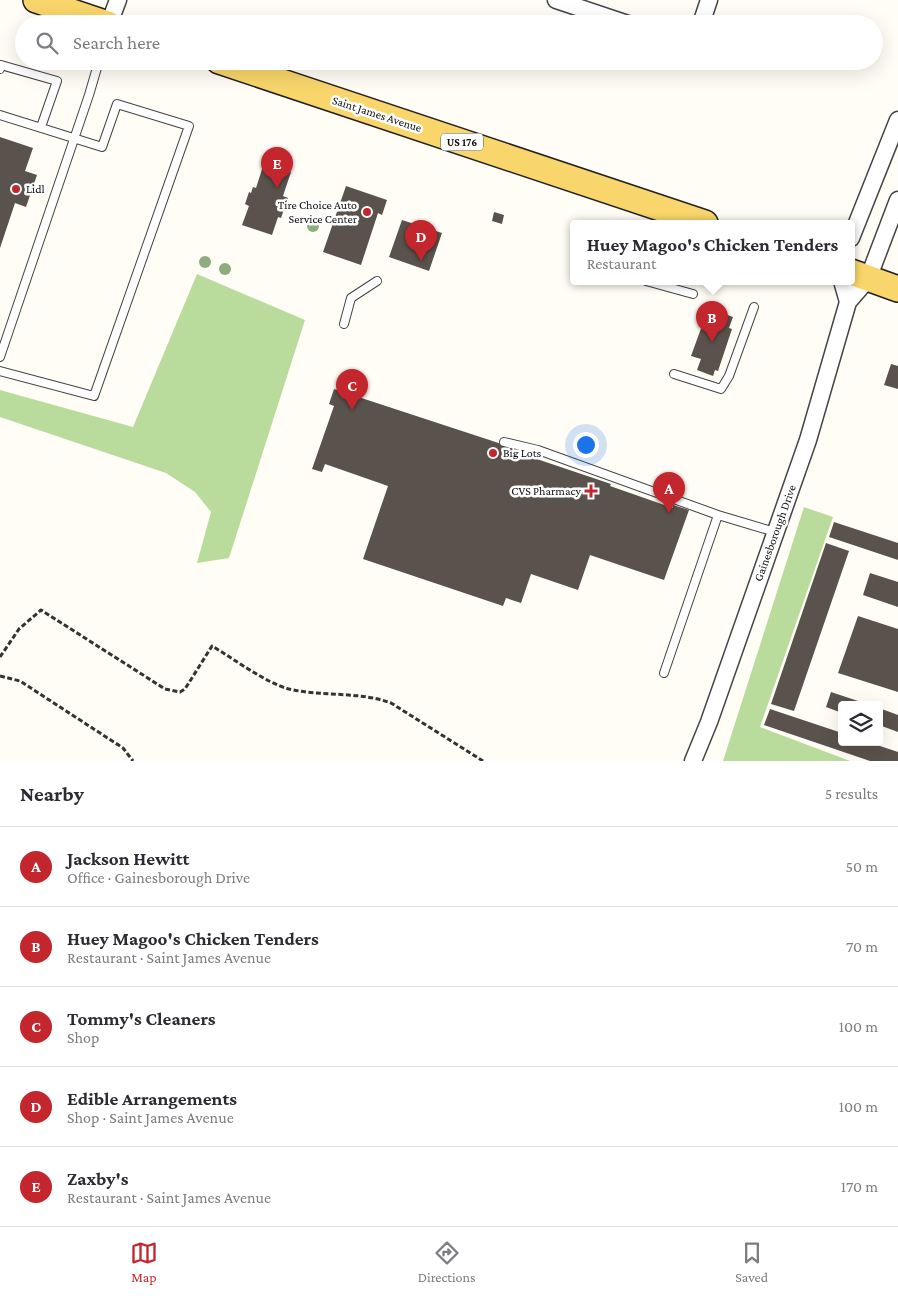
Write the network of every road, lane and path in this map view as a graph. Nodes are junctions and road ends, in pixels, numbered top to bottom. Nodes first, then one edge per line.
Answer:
1 (36, 0) edge
2 (118, 0) edge
3 (556, 0) edge
4 (710, 0) edge
5 (81, 15) edge
6 (112, 15) edge
7 (601, 15) edge
8 (704, 15) edge
9 (0, 68) edge
10 (15, 69) edge
11 (18, 70) edge
12 (96, 70) edge
13 (246, 70) edge
14 (0, 115) edge
15 (898, 122) edge
16 (41, 127) junction
17 (74, 139) junction
18 (898, 200) edge
19 (696, 220) edge
20 (855, 228) edge
21 (859, 276) edge
22 (377, 281) dead end
23 (660, 285) edge
24 (843, 285) edge
25 (898, 289) edge
26 (692, 294) dead end
27 (848, 302) junction
28 (754, 307) dead end
29 (344, 324) dead end
30 (0, 357) edge
31 (0, 371) edge
32 (674, 374) dead end
33 (504, 442) dead end
34 (718, 515) junction
35 (775, 532) junction
36 (0, 656) edge
37 (664, 673) dead end
38 (0, 676) edge
39 (133, 761) edge
40 (483, 761) edge
41 (693, 761) edge

1 - 5 main road
2 - 6 street
3 - 7 street
4 - 8 street
9 - 10 lane
11 - 16 lane
12 - 17 lane
13 - 19 main road, Saint James Avenue / US 176
14 - 16 lane
15 - 20 street
16 - 17 lane
17 - 30 lane
17 - 31 lane
18 - 21 street
21 - 25 main road
21 - 27 street, Gainesborough Drive
22 - 29 lane
23 - 26 lane
24 - 27 street
27 - 35 street, Gainesborough Drive
28 - 32 lane
33 - 34 lane
34 - 35 lane
34 - 37 lane
35 - 41 street, Gainesborough Drive
36 - 40 path
38 - 39 path

